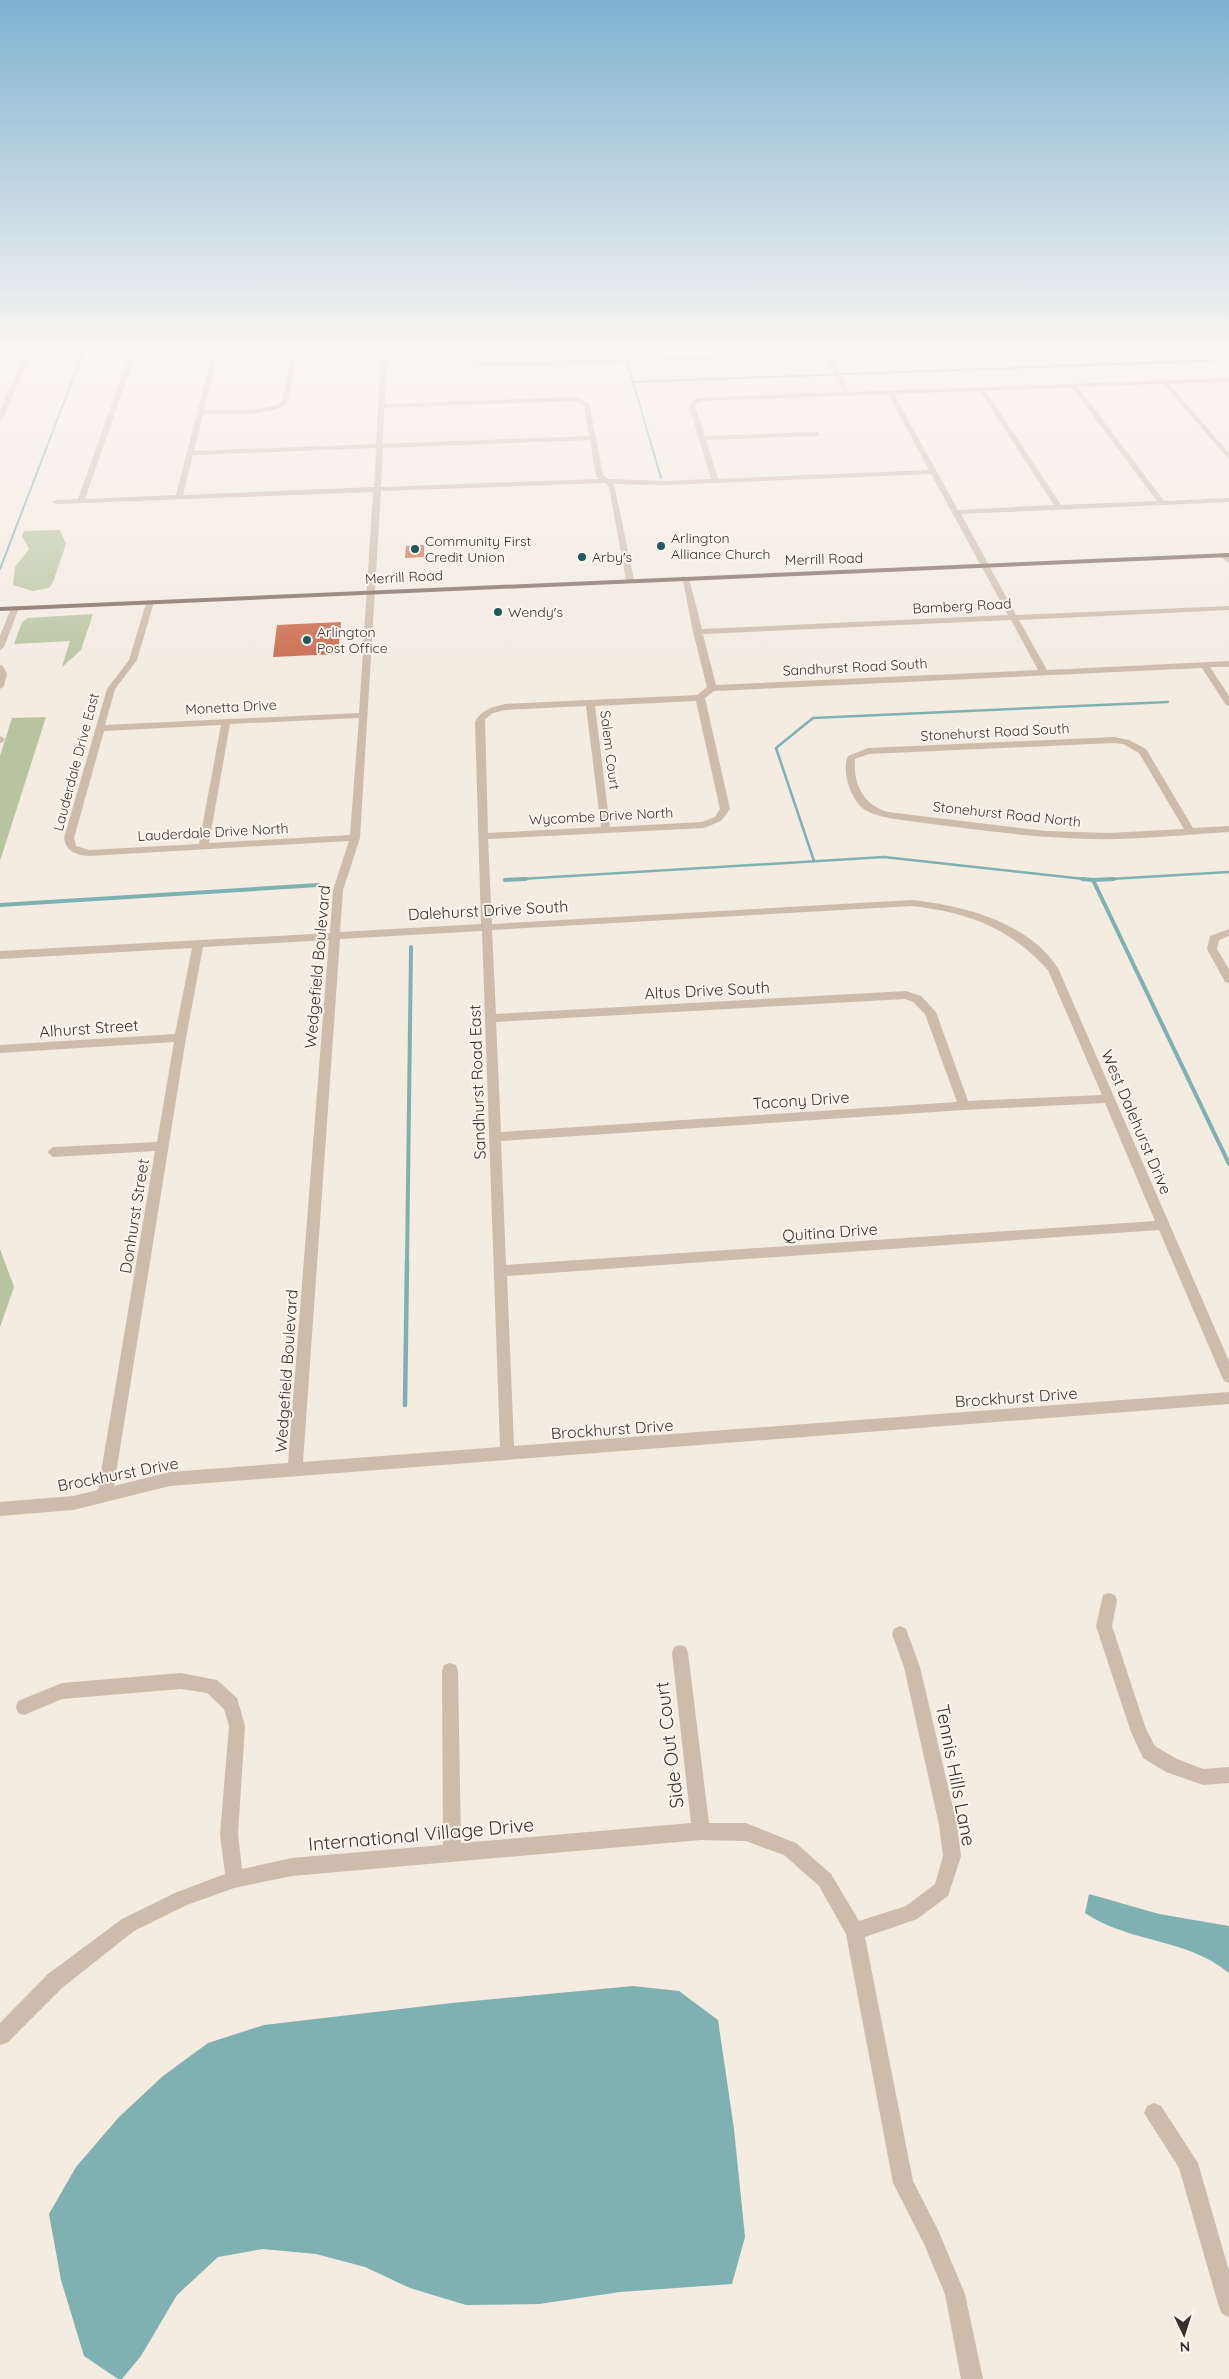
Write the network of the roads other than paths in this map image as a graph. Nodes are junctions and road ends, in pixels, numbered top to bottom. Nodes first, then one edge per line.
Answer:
1 (95, 461) edge
2 (188, 461) edge
3 (378, 461) edge
4 (597, 461) edge
5 (708, 461) edge
6 (926, 461) edge
7 (1028, 461) edge
8 (1130, 461) edge
9 (932, 472) junction
10 (714, 480) junction
11 (607, 482) junction
12 (377, 489) junction
13 (179, 497) junction
14 (1229, 500) edge
15 (81, 501) junction
16 (56, 502) dead end
17 (1162, 503) junction
18 (1058, 507) junction
19 (954, 512) junction
20 (1227, 557) edge
21 (985, 566) junction
22 (685, 578) junction
23 (630, 580) junction
24 (372, 592) junction
25 (150, 602) junction
26 (15, 608) junction
27 (1229, 608) edge
28 (0, 609) edge
29 (1014, 618) junction
30 (697, 632) junction
31 (0, 648) edge
32 (1229, 664) edge
33 (1204, 665) junction
34 (0, 668) edge
35 (1044, 673) junction
36 (0, 686) edge
37 (712, 688) junction
38 (700, 697) junction
39 (590, 703) junction
40 (1229, 703) edge
41 (363, 715) junction
42 (226, 722) junction
43 (100, 728) junction
44 (874, 811) joint
45 (1229, 829) edge
46 (606, 830) junction
47 (1190, 831) junction
48 (484, 836) junction
49 (355, 838) junction
50 (204, 847) junction
51 (73, 849) joint
52 (977, 915) joint
53 (487, 926) junction
54 (1229, 932) edge
55 (335, 935) junction
56 (198, 943) junction
57 (0, 956) edge
58 (1229, 979) edge
59 (491, 1018) junction
60 (180, 1038) junction
61 (0, 1050) edge
62 (1109, 1099) junction
63 (964, 1106) junction
64 (495, 1137) junction
65 (162, 1146) junction
66 (53, 1152) dead end
67 (1164, 1226) junction
68 (499, 1271) junction
69 (1229, 1377) edge
70 (1229, 1398) edge
71 (507, 1454) junction
72 (295, 1470) junction
73 (105, 1495) junction
74 (0, 1509) edge
75 (1109, 1600) dead end
76 (900, 1634) dead end
77 (680, 1653) dead end
78 (450, 1671) dead end
79 (24, 1707) dead end
80 (1229, 1775) edge
81 (701, 1831) junction
82 (452, 1853) junction
83 (234, 1879) junction
84 (855, 1930) junction
85 (0, 2036) edge
86 (1154, 2113) dead end
87 (1229, 2307) edge
88 (972, 2379) edge

1 - 15 street
2 - 13 street
3 - 12 street, Wedgefield Boulevard
4 - 11 street
5 - 10 street
6 - 9 street
7 - 18 street
8 - 17 street
9 - 10 street
9 - 19 street
10 - 11 street
11 - 12 street
11 - 23 street
12 - 13 street
12 - 24 street, Wedgefield Boulevard
13 - 15 street
14 - 17 street
15 - 16 street
17 - 18 street
18 - 19 street
19 - 21 street
20 - 21 main road, Merrill Road
21 - 22 main road, Merrill Road
21 - 29 street
22 - 23 main road, Merrill Road
22 - 30 street
23 - 24 main road, Merrill Road
24 - 25 main road, Merrill Road
24 - 41 street, Wedgefield Boulevard
25 - 26 main road, Merrill Road
25 - 43 street, Lauderdale Drive East
26 - 28 main road, Merrill Road
26 - 31 street
27 - 29 street, Bamberg Road
29 - 30 street, Bamberg Road
29 - 35 street
30 - 37 street
32 - 33 street, Sandhurst Road South
33 - 35 street, Sandhurst Road South
33 - 40 street
34 - 36 street
35 - 37 street, Sandhurst Road South
37 - 38 street
38 - 39 street
38 - 46 street, Wycombe Drive North
39 - 46 street, Salem Court
39 - 48 street, Sandhurst Road East
41 - 42 street, Monetta Drive
41 - 49 street, Wedgefield Boulevard
42 - 43 street, Monetta Drive
42 - 50 street
43 - 51 street, Lauderdale Drive East
44 - 47 street, Stonehurst Road North
44 - 47 street, Stonehurst Road South
45 - 47 street, Stonehurst Road North
46 - 48 street, Wycombe Drive North
48 - 53 street, Sandhurst Road East
49 - 50 street, Lauderdale Drive North
49 - 55 street, Wedgefield Boulevard
50 - 51 street, Lauderdale Drive North
52 - 53 street, Dalehurst Drive South
52 - 62 street, West Dalehurst Drive
53 - 55 street, Dalehurst Drive South
53 - 59 street, Sandhurst Road East
54 - 58 street
55 - 56 street, Dalehurst Drive South
55 - 72 street, Wedgefield Boulevard
56 - 57 street, Dalehurst Drive South
56 - 60 street, Donhurst Street
59 - 63 street, Altus Drive South
59 - 64 street, Sandhurst Road East
60 - 61 street, Alhurst Street
60 - 65 street, Donhurst Street
62 - 63 street, Tacony Drive
62 - 67 street, West Dalehurst Drive
63 - 64 street, Tacony Drive
64 - 68 street, Sandhurst Road East
65 - 66 street
65 - 73 street, Donhurst Street
67 - 68 street, Quitina Drive
67 - 69 street, West Dalehurst Drive
68 - 71 street, Sandhurst Road East
70 - 71 street, Brockhurst Drive
71 - 72 street, Brockhurst Drive
72 - 73 street, Brockhurst Drive
73 - 74 street, Brockhurst Drive
75 - 80 street
76 - 84 street, Tennis Hills Lane
77 - 81 street, Side Out Court
78 - 82 street
79 - 83 street
81 - 82 street, International Village Drive
81 - 84 street, International Village Drive
82 - 83 street, International Village Drive
83 - 85 street, International Village Drive
84 - 88 street
86 - 87 street

